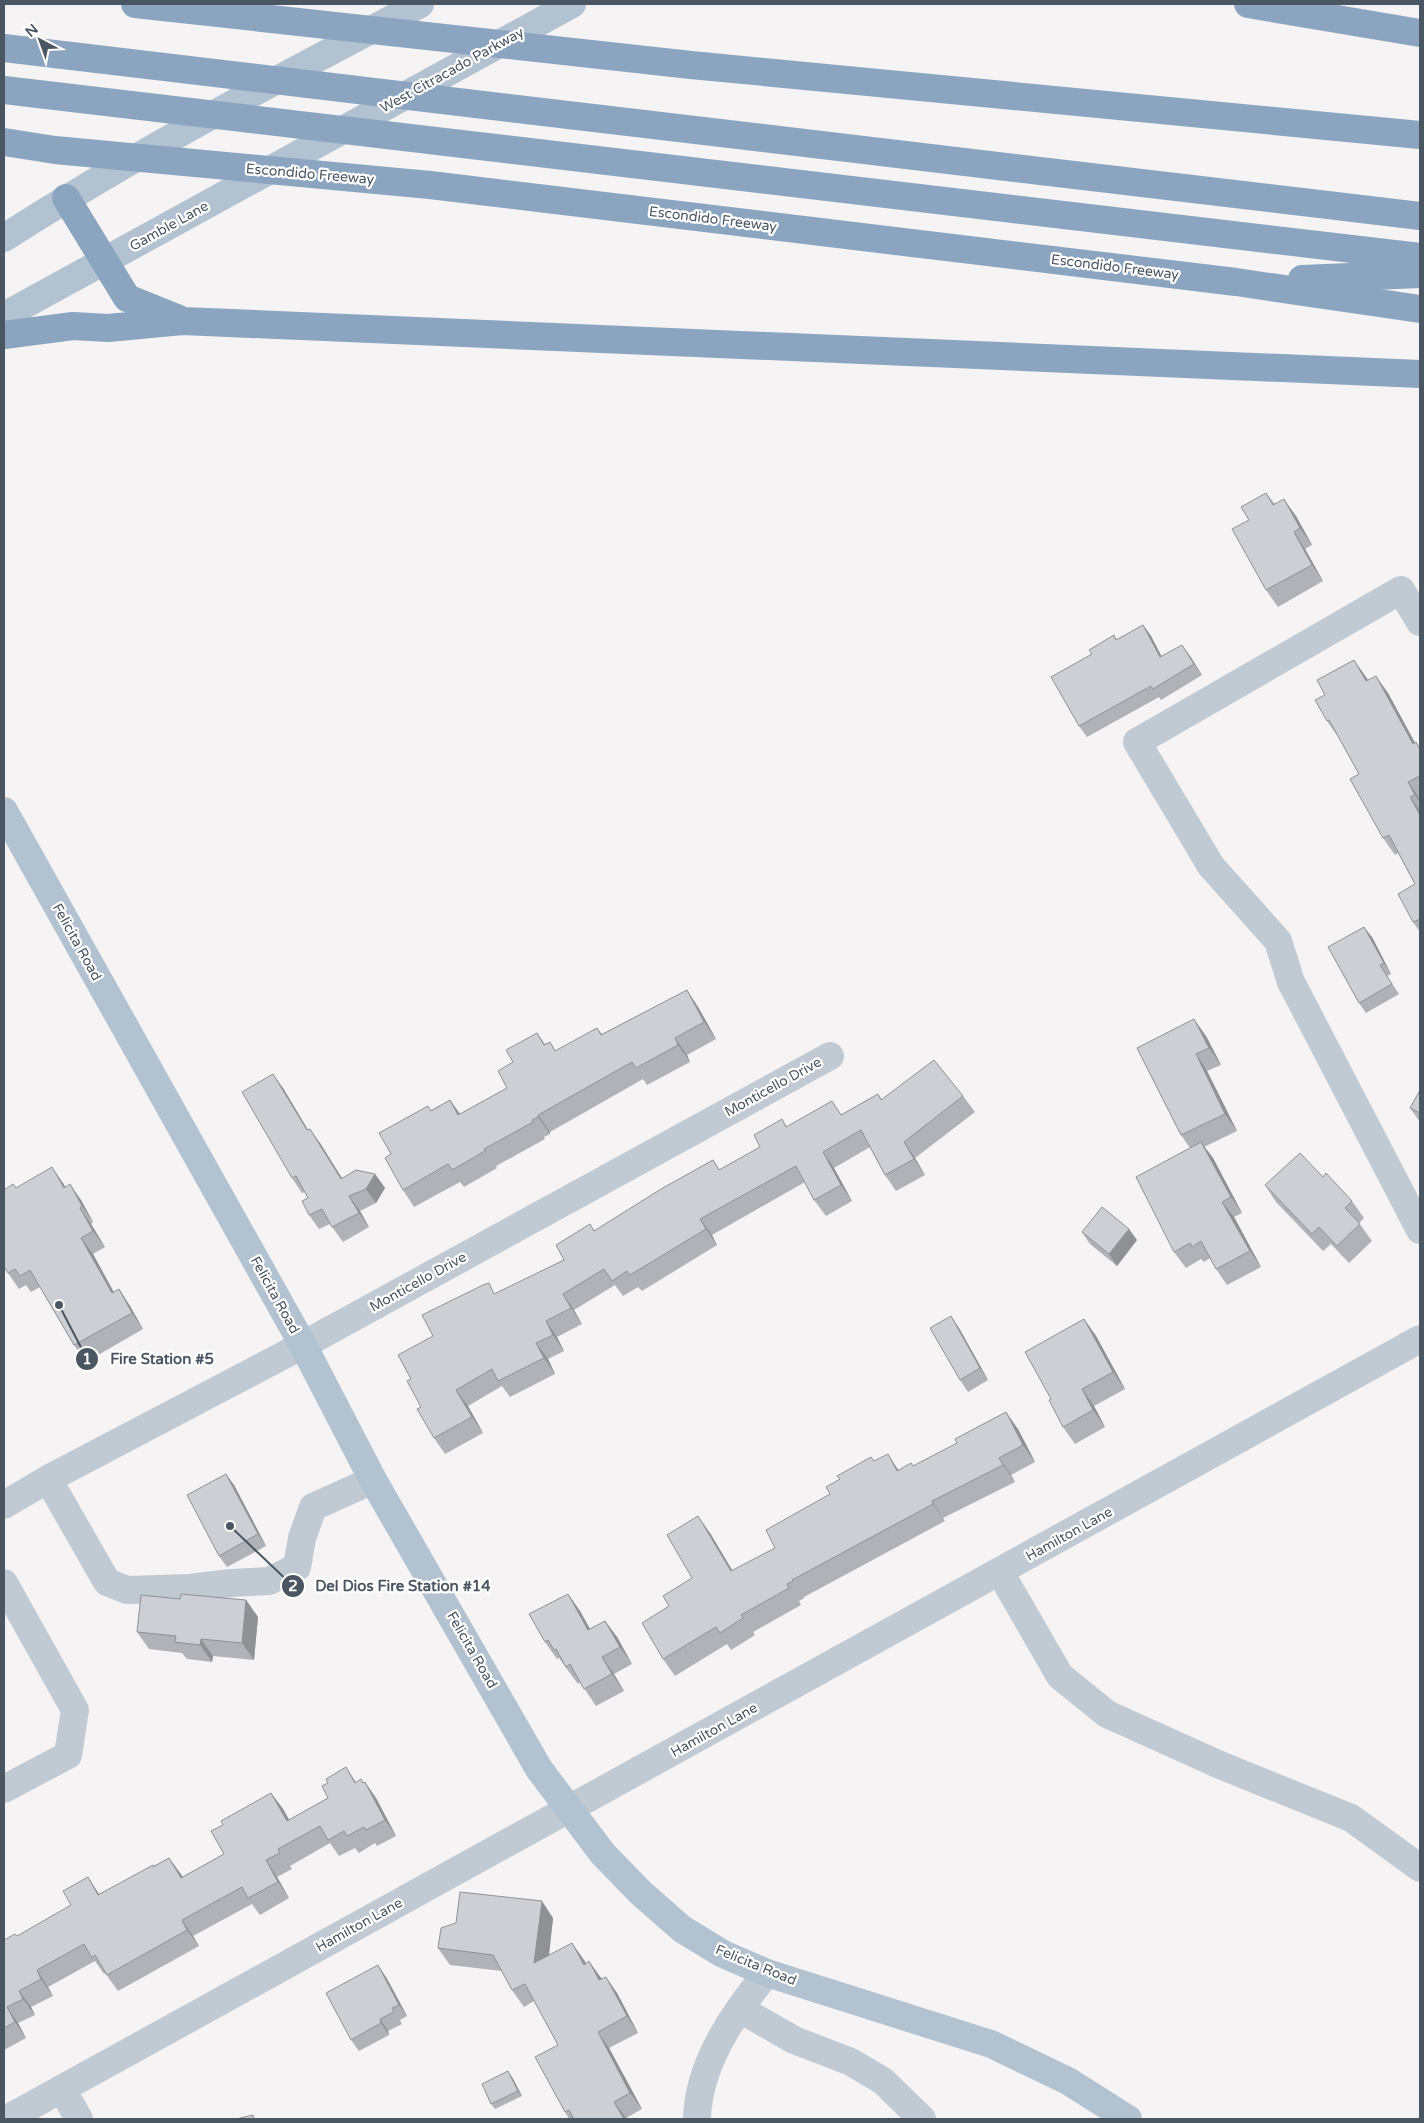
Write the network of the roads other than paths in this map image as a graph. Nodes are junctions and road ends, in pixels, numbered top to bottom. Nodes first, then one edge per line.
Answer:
1 (135, 4) edge
2 (420, 4) edge
3 (572, 4) edge
4 (1248, 4) edge
5 (1420, 33) edge
6 (4, 48) edge
7 (4, 90) edge
8 (1420, 135) edge
9 (333, 136) joint
10 (4, 142) edge
11 (66, 198) junction
12 (1420, 216) edge
13 (4, 238) edge
14 (1420, 257) edge
15 (104, 262) junction
16 (1420, 274) edge
17 (1236, 282) junction
18 (1420, 309) edge
19 (4, 316) edge
20 (183, 321) junction
21 (4, 335) edge
22 (1420, 374) edge
23 (1420, 622) edge
24 (7, 824) edge
25 (830, 1056) dead end
26 (1420, 1230) edge
27 (1420, 1339) edge
28 (303, 1345) junction
29 (48, 1479) junction
30 (373, 1480) junction
31 (4, 1505) edge
32 (1000, 1572) junction
33 (4, 1583) edge
34 (4, 1790) edge
35 (569, 1810) junction
36 (1420, 1868) edge
37 (767, 1973) junction
38 (740, 2009) junction
39 (62, 2088) junction
40 (8, 2119) edge
41 (79, 2119) edge
42 (697, 2119) edge
43 (922, 2119) edge
44 (1128, 2119) edge

1 - 8 highway
2 - 11 main road
3 - 9 main road, West Citracado Parkway
4 - 5 highway
6 - 12 highway
7 - 14 highway
9 - 15 main road, Gamble Lane
10 - 17 highway, Escondido Freeway
11 - 13 main road
11 - 15 highway
15 - 19 main road, Gamble Lane
15 - 20 highway
16 - 17 highway
17 - 18 highway, Escondido Freeway
20 - 21 highway
20 - 22 highway
23 - 26 street
24 - 28 main road, Felicita Road
25 - 28 street, Monticello Drive
27 - 32 street, Hamilton Lane
28 - 29 street, Monticello Drive
28 - 30 main road, Felicita Road
29 - 30 street
29 - 31 street, Monticello Drive
30 - 35 main road, Felicita Road
32 - 35 street, Hamilton Lane
32 - 36 street
33 - 34 street
35 - 37 main road, Felicita Road
35 - 39 street, Hamilton Lane
37 - 38 street
37 - 44 main road, Felicita Road
38 - 42 street
38 - 43 street
39 - 40 street, Hamilton Lane
39 - 41 street

